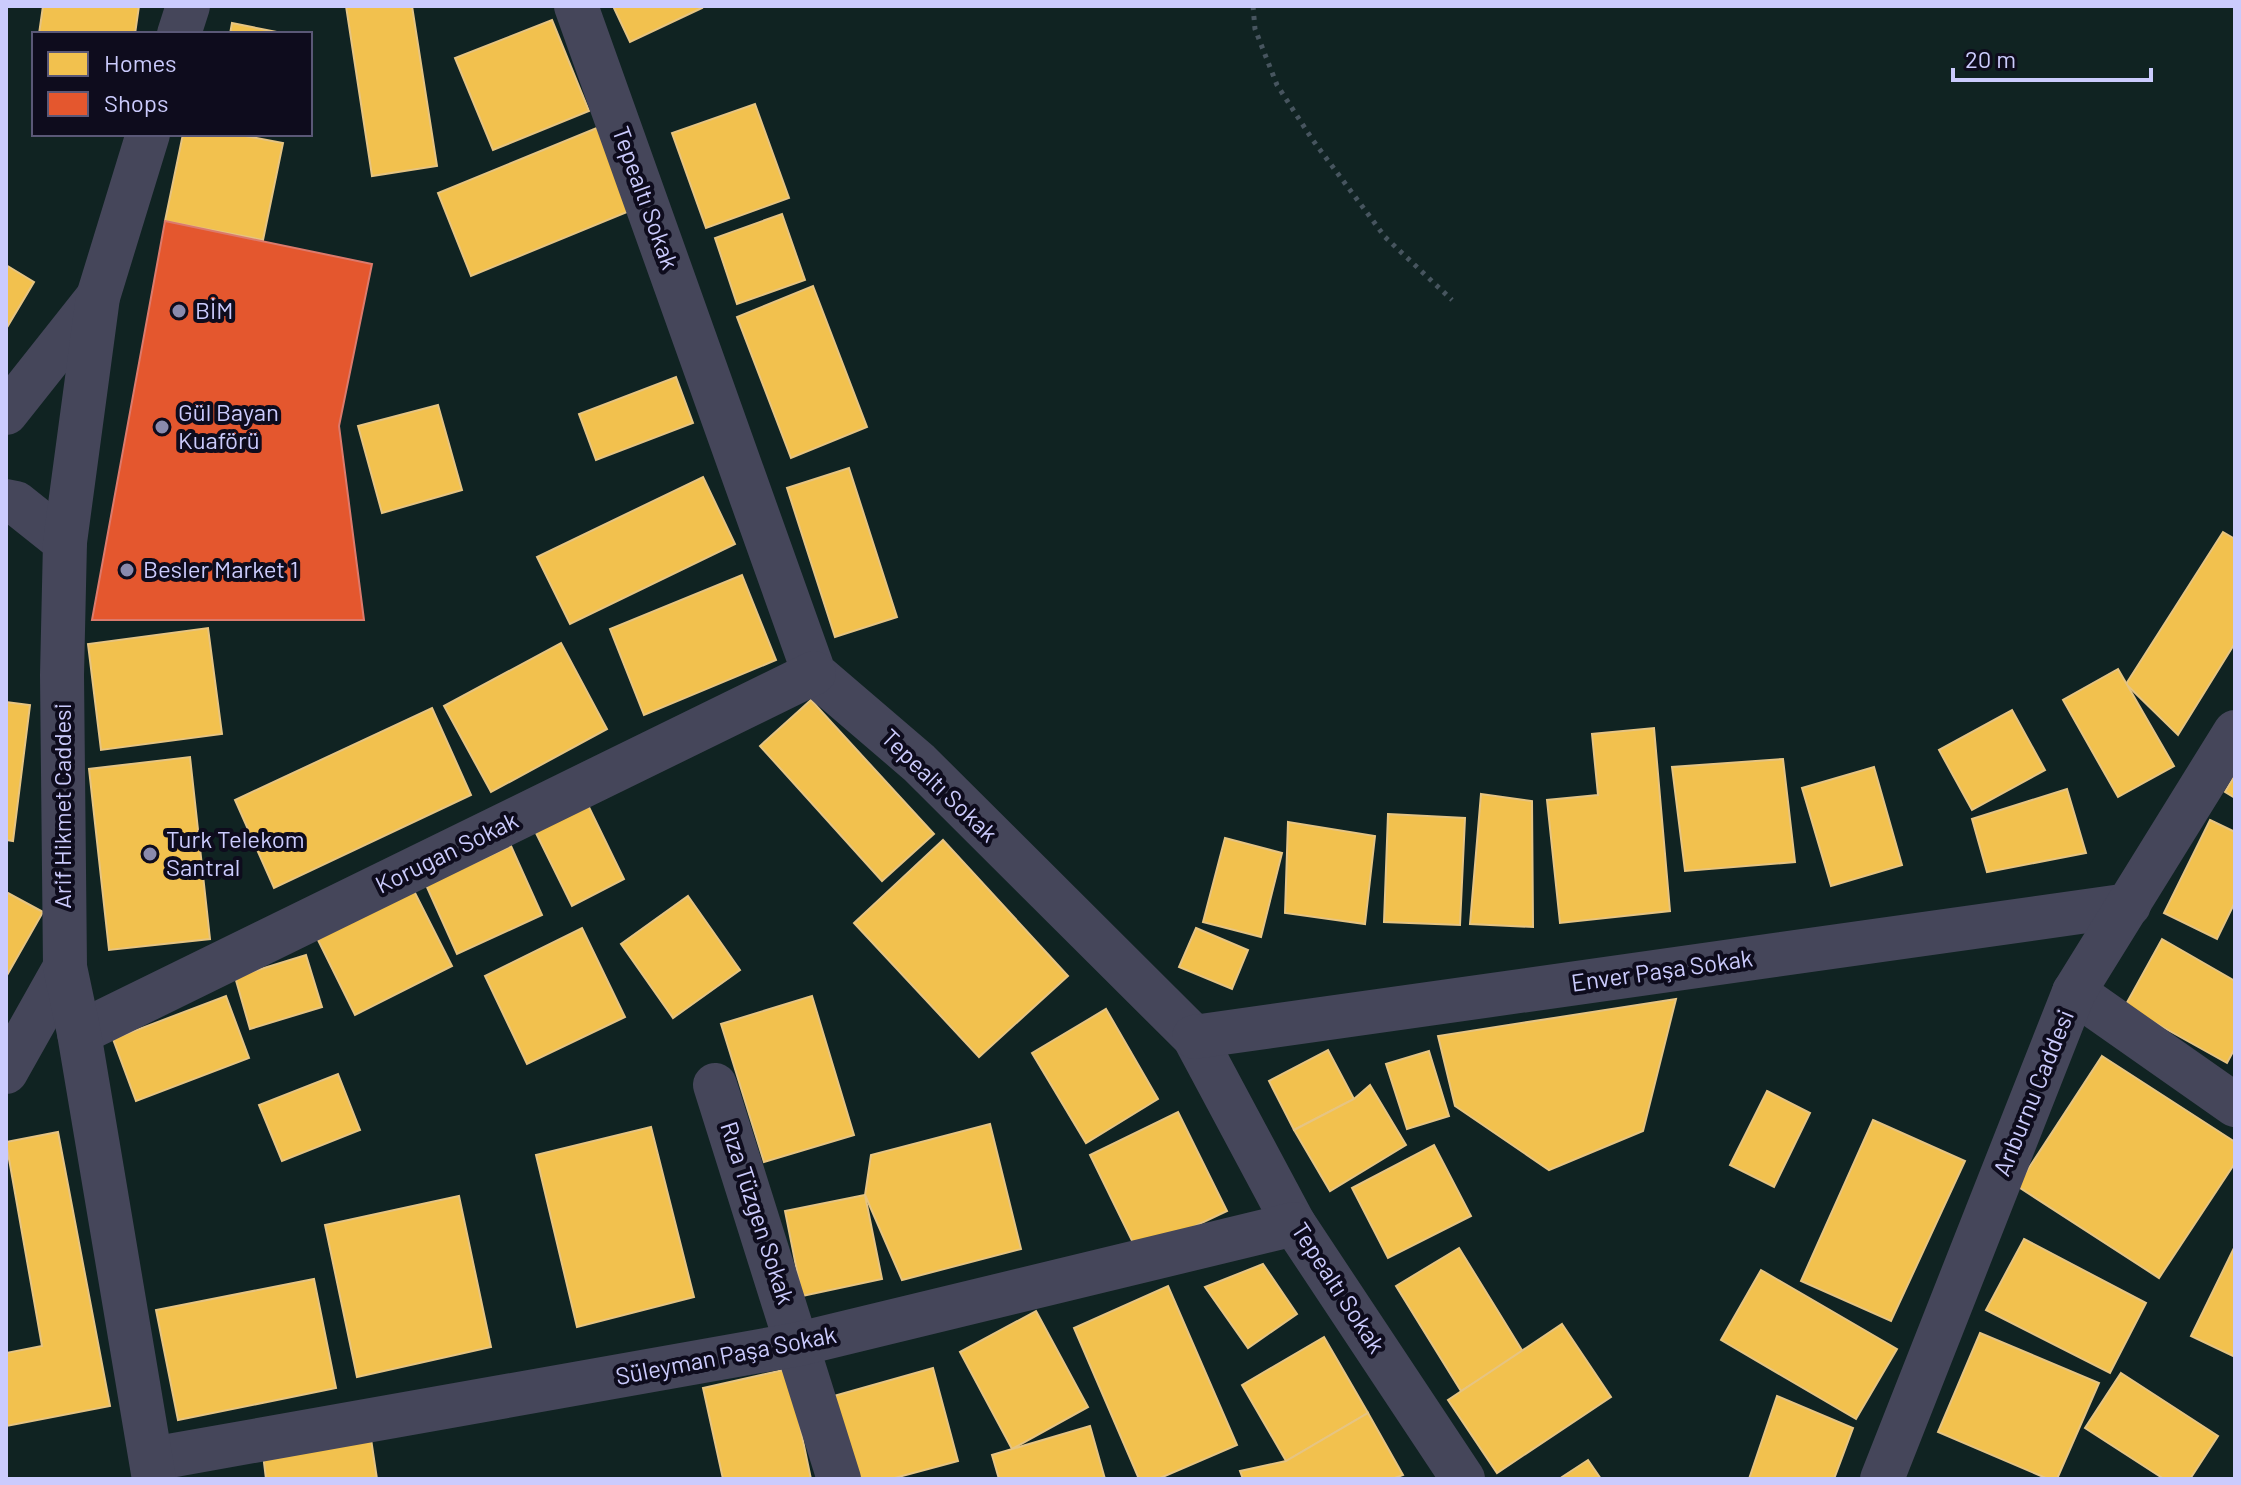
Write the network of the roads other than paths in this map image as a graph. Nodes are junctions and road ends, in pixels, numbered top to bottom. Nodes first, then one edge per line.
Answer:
1 (188, 6) edge
2 (576, 6) edge
3 (180, 32) edge
4 (147, 136) edge
5 (98, 297) junction
6 (6, 413) edge
7 (6, 501) edge
8 (65, 542) junction
9 (814, 673) junction
10 (2235, 732) edge
11 (2129, 905) junction
12 (65, 967) junction
13 (2074, 992) junction
14 (79, 1033) junction
15 (1194, 1037) junction
16 (6, 1072) edge
17 (715, 1085) dead end
18 (2235, 1105) edge
19 (1294, 1224) junction
20 (799, 1344) junction
21 (153, 1469) edge
22 (839, 1479) edge
23 (1463, 1479) edge
24 (1882, 1479) edge

1 - 3 street
2 - 9 street, Tepealtı Sokak
4 - 5 street, Arif Hikmet Caddesi
5 - 6 street
5 - 8 street, Arif Hikmet Caddesi
7 - 8 street
8 - 12 street, Arif Hikmet Caddesi
9 - 14 street, Korugan Sokak
9 - 15 street, Tepealtı Sokak
10 - 11 street, Arıburnu Caddesi
11 - 13 street, Arıburnu Caddesi
11 - 15 street, Enver Paşa Sokak
12 - 14 street, Arif Hikmet Caddesi
12 - 16 street
13 - 18 street
13 - 24 street, Arıburnu Caddesi
14 - 21 street, Arif Hikmet Caddesi
15 - 19 street, Tepealtı Sokak
17 - 20 street, Rıza Tüzgen Sokak
19 - 20 street, Süleyman Paşa Sokak
19 - 23 street, Tepealtı Sokak
20 - 21 street, Süleyman Paşa Sokak
20 - 22 street, Rıza Tüzgen Sokak

